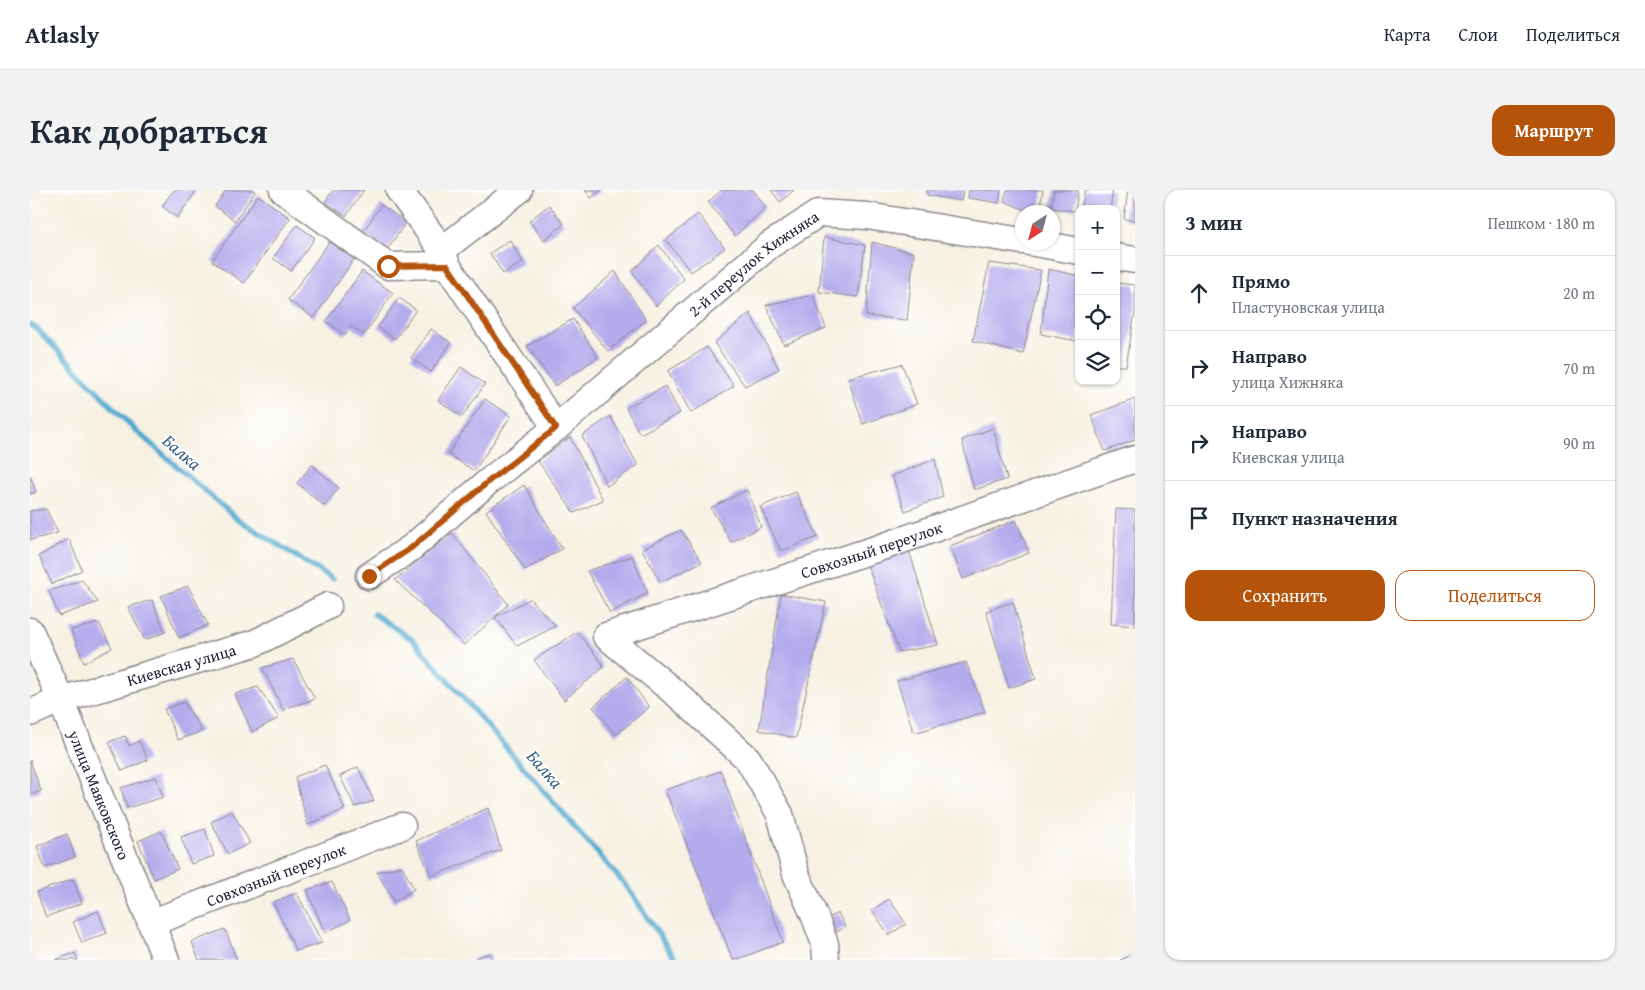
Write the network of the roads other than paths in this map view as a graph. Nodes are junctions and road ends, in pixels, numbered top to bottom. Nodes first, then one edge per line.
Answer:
1 (283, 190) edge
2 (399, 190) edge
3 (519, 190) edge
4 (1015, 240) edge
5 (1060, 248) edge
6 (1075, 250) edge
7 (445, 258) junction
8 (1120, 258) edge
9 (1135, 260) edge
10 (556, 428) junction
11 (1135, 459) edge
12 (369, 576) dead end
13 (328, 606) dead end
14 (30, 631) edge
15 (61, 700) junction
16 (30, 713) edge
17 (402, 826) dead end
18 (151, 924) junction
19 (166, 960) edge
20 (826, 960) edge

1 - 7 street
2 - 7 street
3 - 7 street
4 - 10 street, 2-й переулок Хижняка
5 - 6 street
7 - 10 street
8 - 9 street
10 - 12 street
11 - 20 street, Совхозный переулок
13 - 15 street, Киевская улица
14 - 15 street, улица Маяковского
15 - 16 street, Киевская улица
15 - 18 street, улица Маяковского
17 - 18 street, Совхозный переулок
18 - 19 street, улица Маяковского

